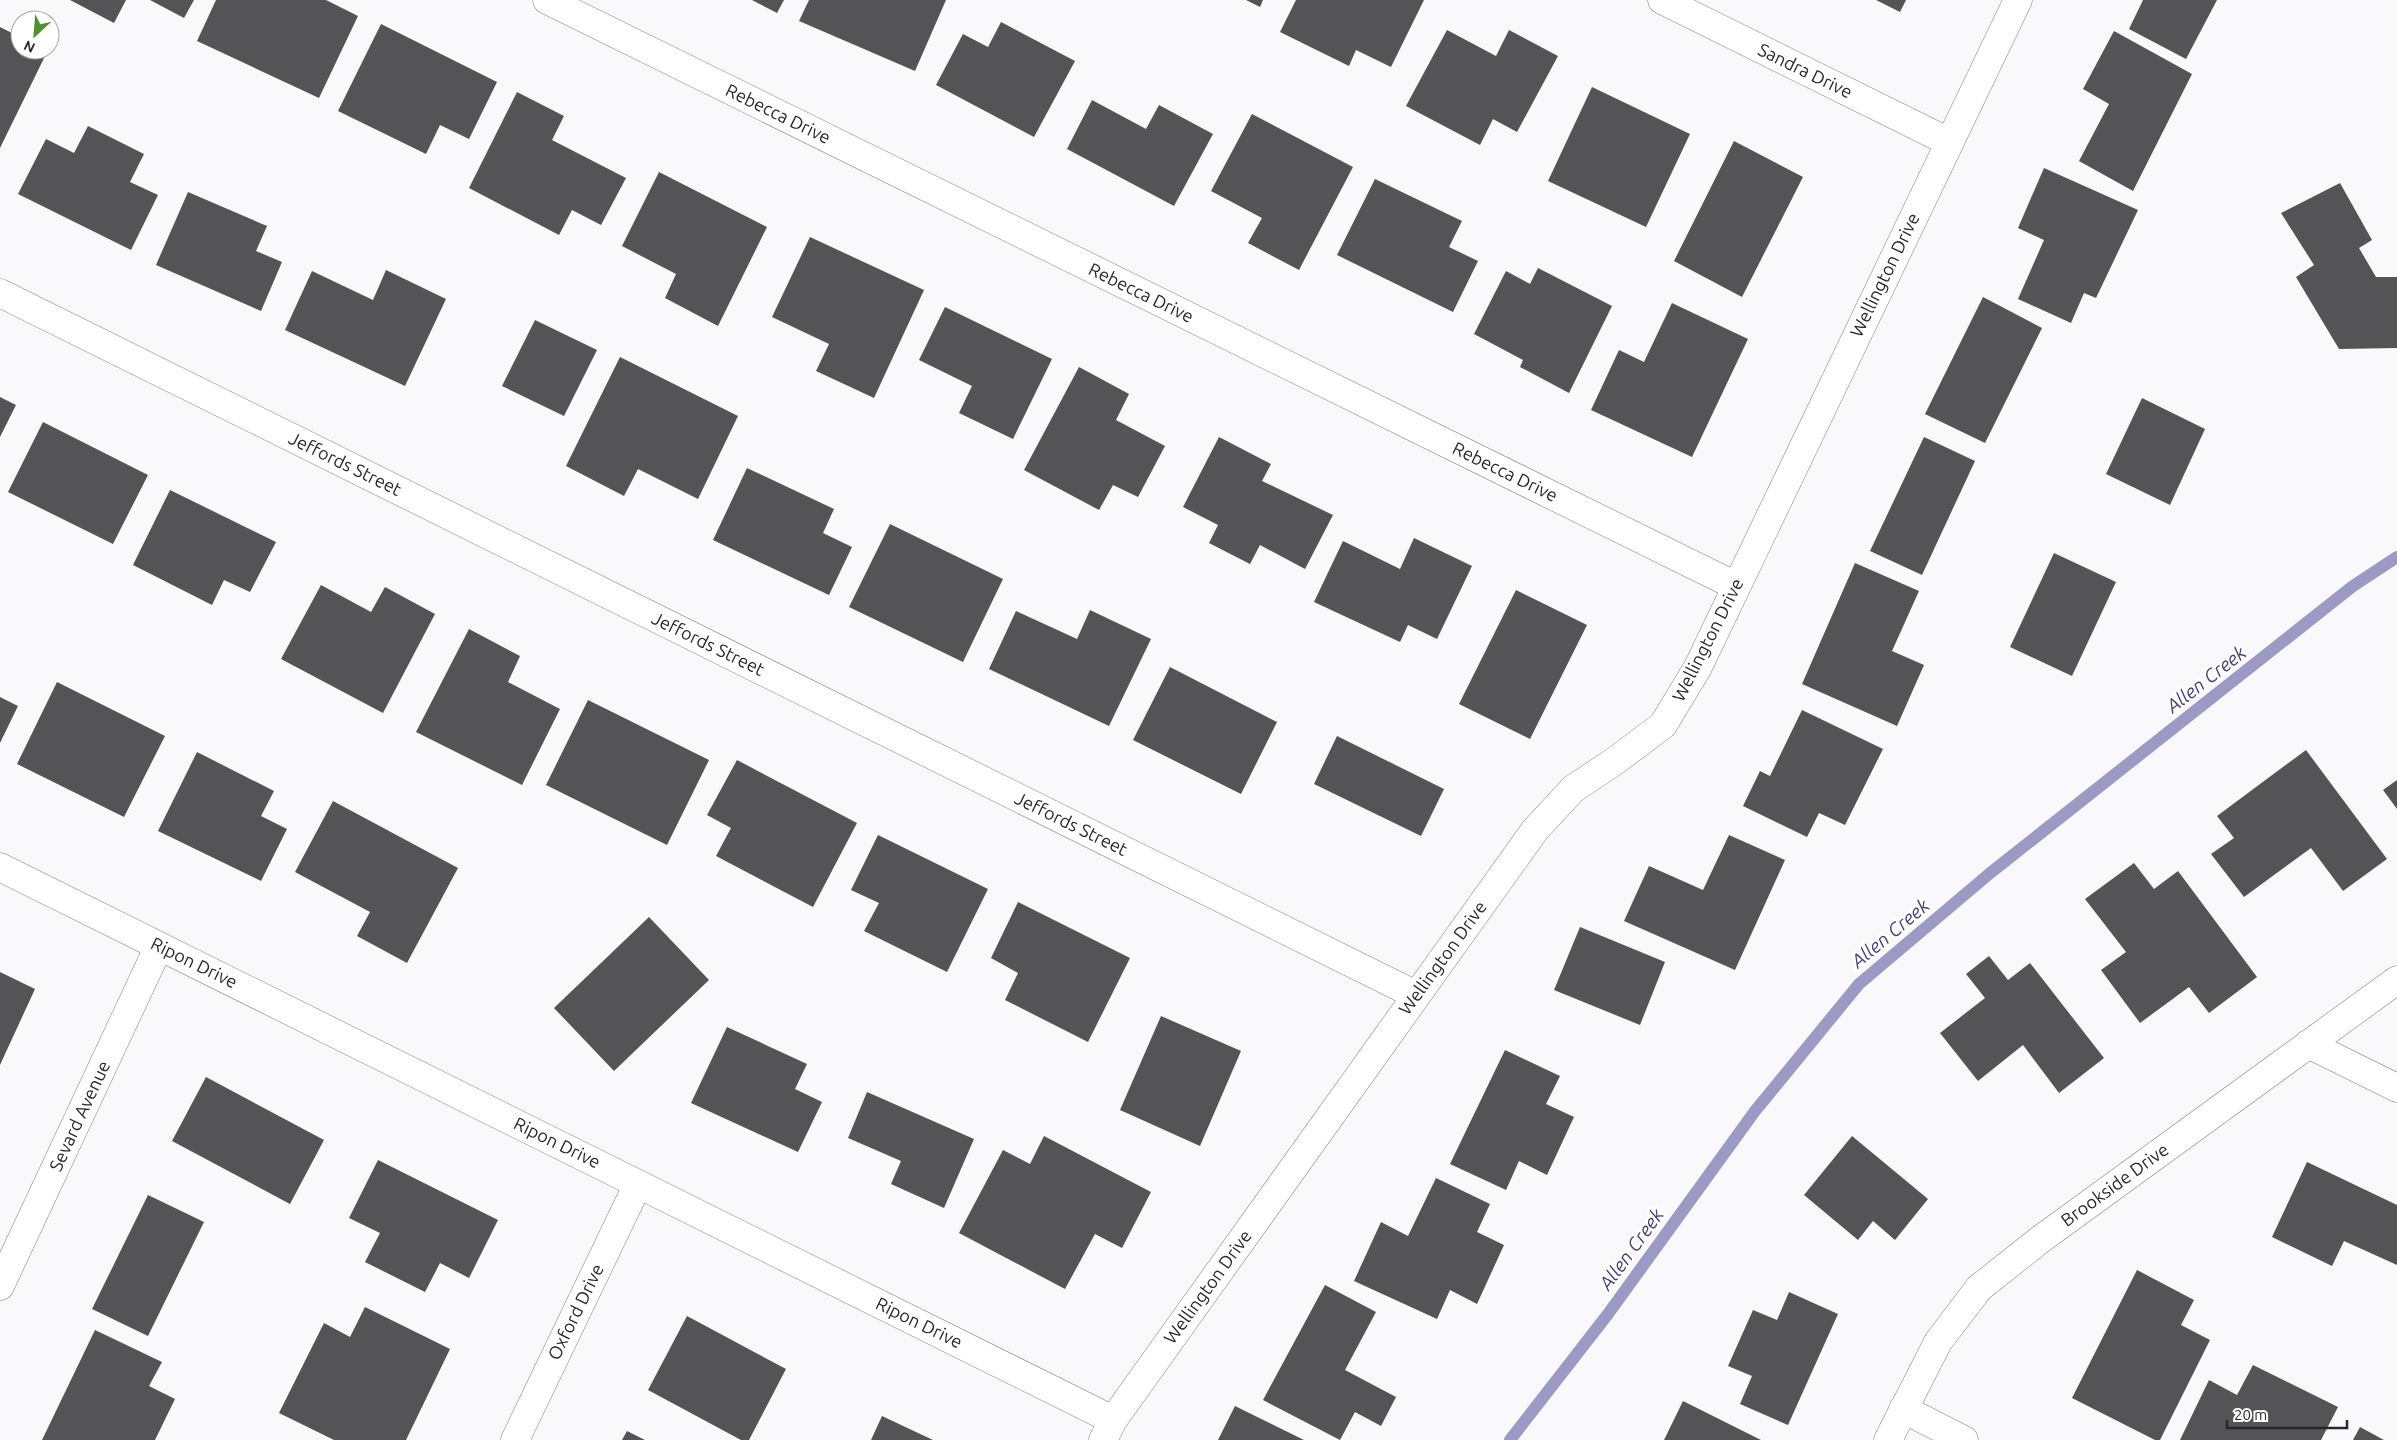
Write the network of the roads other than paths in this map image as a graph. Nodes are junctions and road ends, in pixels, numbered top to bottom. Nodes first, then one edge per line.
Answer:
1 (547, 0) edge
2 (1662, 0) edge
3 (2018, 0) edge
4 (1948, 142) junction
5 (0, 293) edge
6 (1736, 586) junction
7 (0, 867) edge
8 (159, 946) junction
9 (2397, 980) edge
10 (1416, 995) junction
11 (2308, 1044) junction
12 (2397, 1088) edge
13 (638, 1184) junction
14 (0, 1286) edge
15 (1903, 1409) junction
16 (1108, 1430) edge
17 (515, 1440) edge
18 (1888, 1440) edge
19 (1964, 1440) edge

1 - 6 street, Rebecca Drive
2 - 4 street, Sandra Drive
3 - 4 street, Wellington Drive
4 - 6 street, Wellington Drive
5 - 10 street, Jeffords Street
6 - 10 street, Wellington Drive
7 - 8 street, Ripon Drive
8 - 13 street, Ripon Drive
8 - 14 street, Sevard Avenue
9 - 11 street, Brookside Drive
10 - 16 street, Wellington Drive
11 - 12 street
11 - 15 street, Brookside Drive
13 - 16 street, Ripon Drive
13 - 17 street, Oxford Drive
15 - 18 street, Brookside Drive
15 - 19 street

